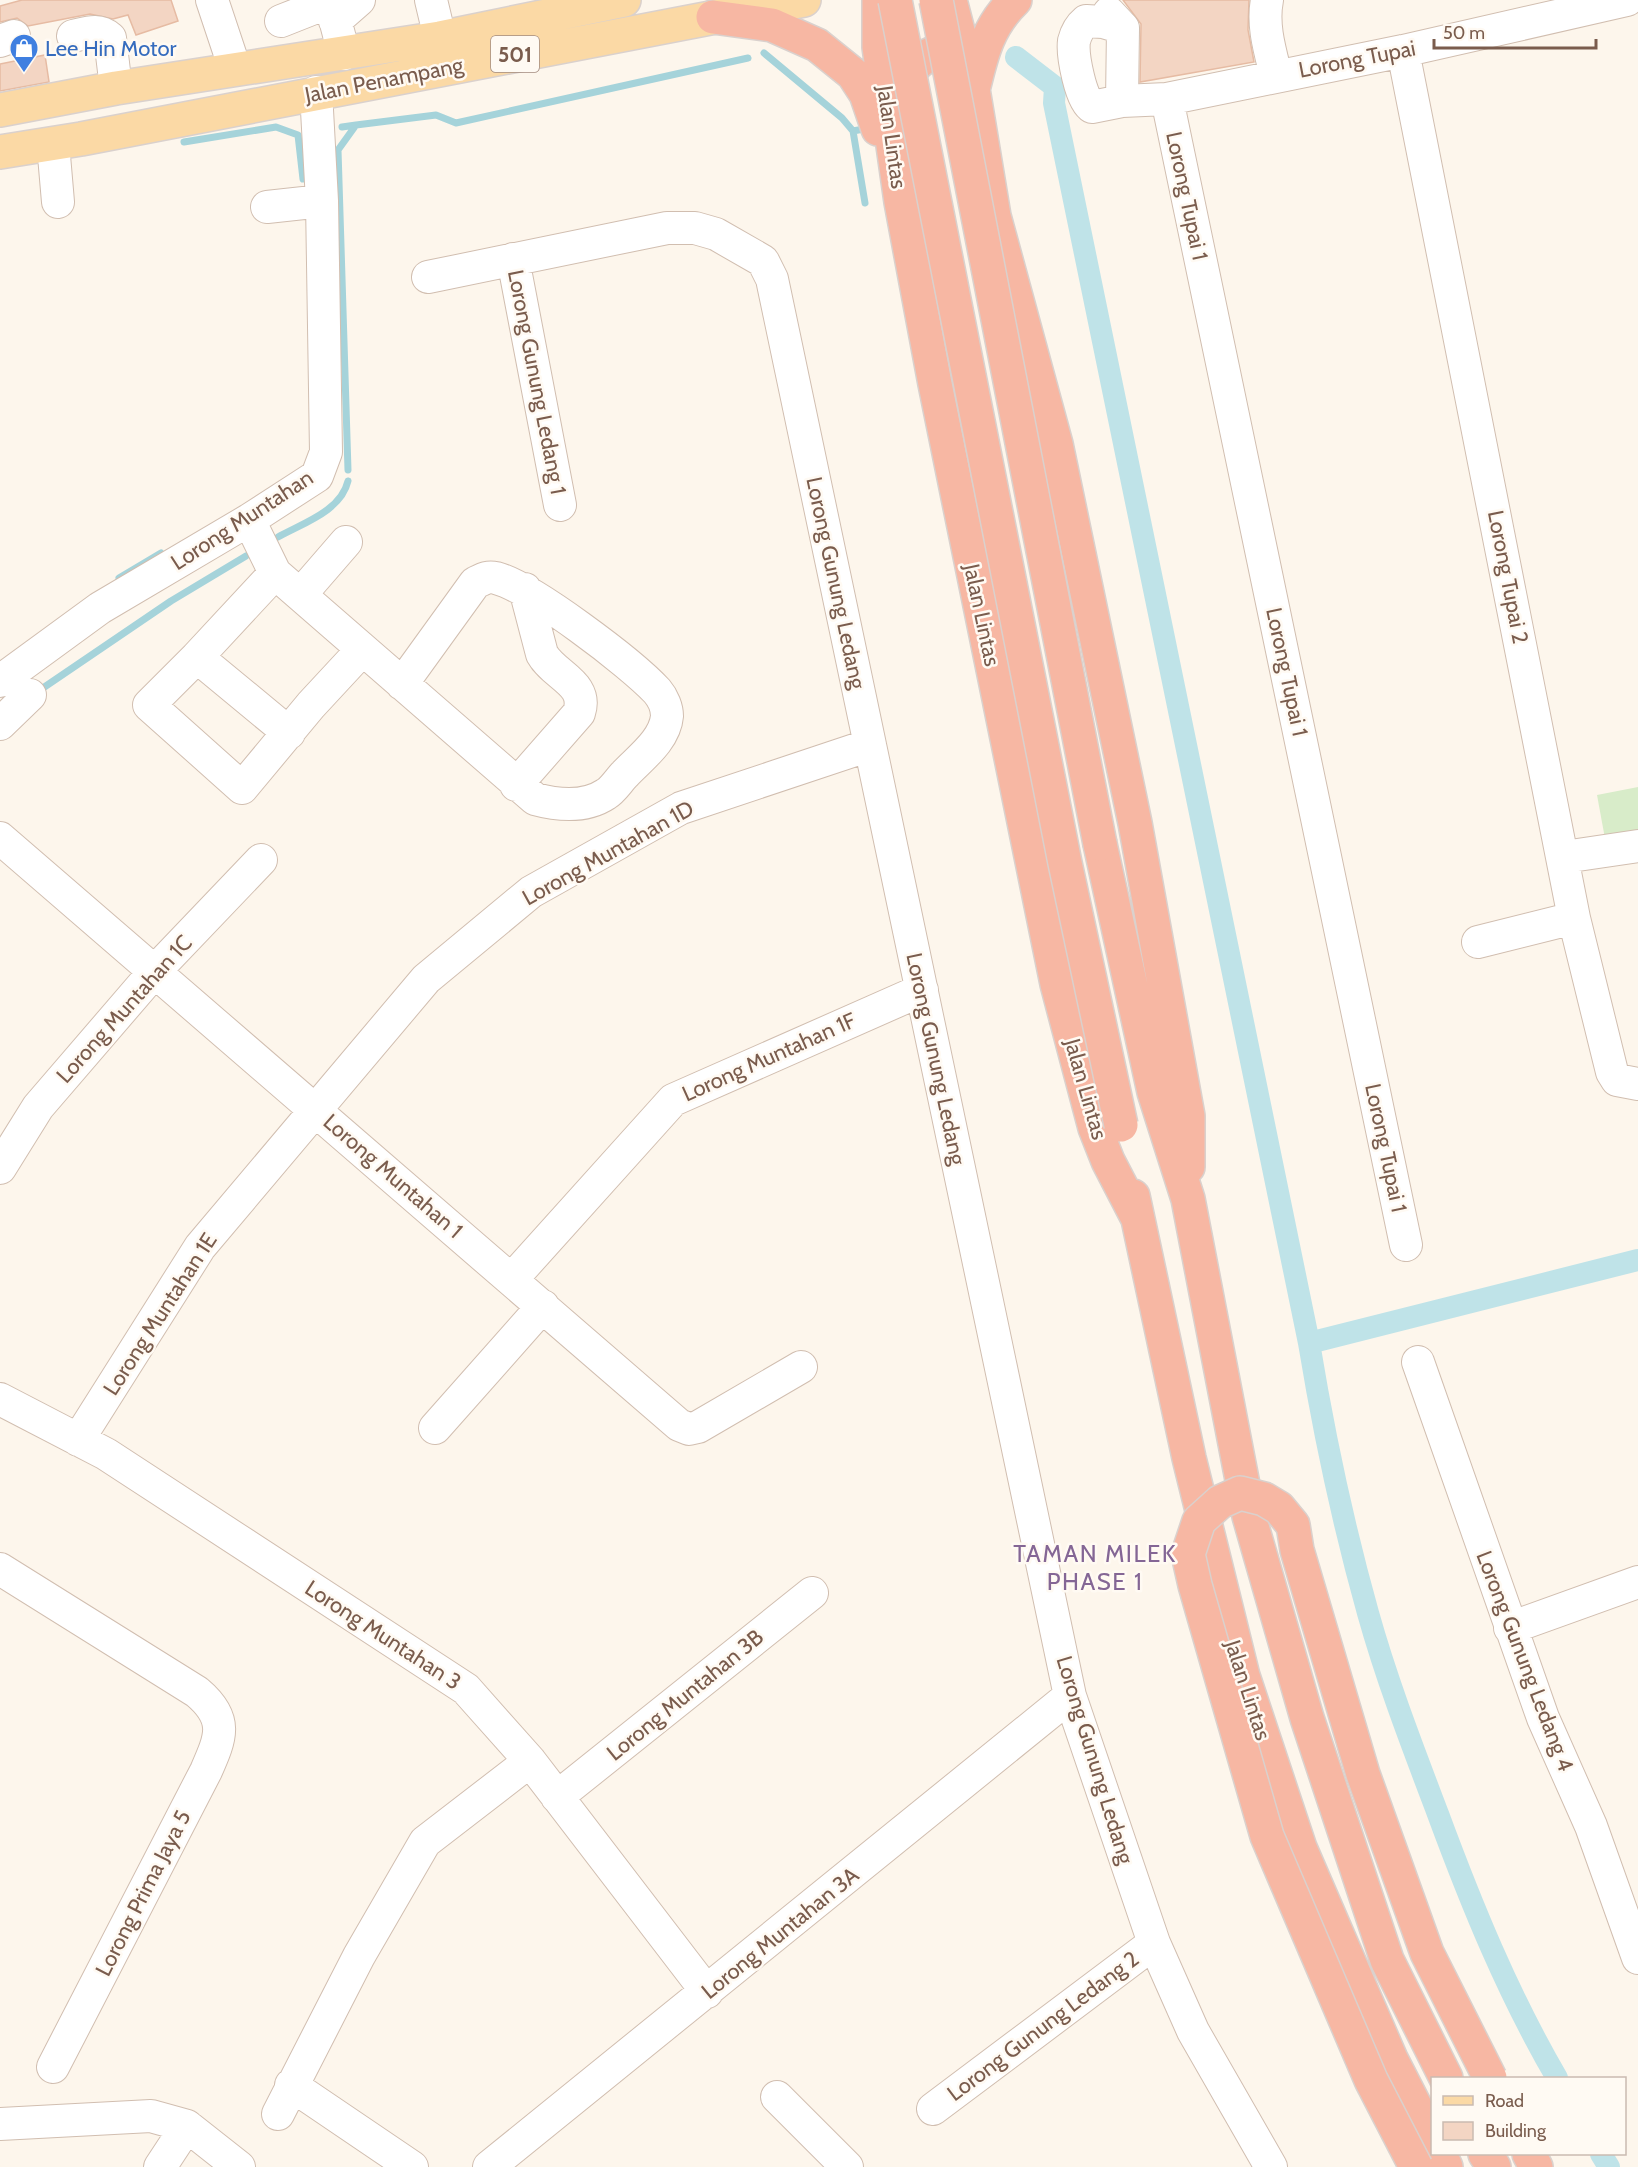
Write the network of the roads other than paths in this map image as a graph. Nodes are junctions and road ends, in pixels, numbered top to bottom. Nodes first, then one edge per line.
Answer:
1 (212, 0) edge
2 (431, 0) edge
3 (624, 0) edge
4 (804, 0) edge
5 (879, 0) edge
6 (895, 0) edge
7 (936, 0) edge
8 (950, 0) edge
9 (1015, 0) edge
10 (1095, 0) edge
11 (1267, 0) edge
12 (1627, 0) edge
13 (338, 6) edge
14 (713, 17) junction
15 (280, 21) dead end
16 (1122, 28) junction
17 (73, 36) dead end
18 (440, 38) junction
19 (1403, 51) junction
20 (344, 54) junction
21 (235, 69) junction
22 (1276, 75) junction
23 (117, 88) junction
24 (973, 89) junction
25 (316, 92) junction
26 (1167, 99) junction
27 (1122, 101) junction
28 (0, 110) edge
29 (889, 111) junction
30 (53, 144) junction
31 (0, 152) edge
32 (322, 201) junction
33 (58, 202) dead end
34 (901, 202) junction
35 (267, 207) dead end
36 (513, 259) junction
37 (428, 278) dead end
38 (560, 505) dead end
39 (249, 520) junction
40 (346, 542) dead end
41 (275, 573) junction
42 (525, 590) junction
43 (301, 594) junction
44 (362, 650) junction
45 (197, 657) junction
46 (0, 681) edge
47 (402, 684) junction
48 (30, 694) dead end
49 (0, 724) edge
50 (289, 732) junction
51 (870, 745) junction
52 (516, 785) junction
53 (0, 837) edge
54 (1638, 846) edge
55 (1564, 857) junction
56 (261, 860) dead end
57 (1574, 918) junction
58 (1478, 942) dead end
59 (155, 971) junction
60 (922, 990) junction
61 (1638, 1084) edge
62 (316, 1109) junction
63 (0, 1168) edge
64 (1188, 1199) junction
65 (1137, 1217) junction
66 (1406, 1245) dead end
67 (512, 1279) junction
68 (543, 1306) junction
69 (1418, 1362) dead end
70 (801, 1367) dead end
71 (0, 1399) edge
72 (435, 1428) dead end
73 (78, 1440) junction
74 (4, 1579) edge
75 (1638, 1582) edge
76 (812, 1593) dead end
77 (1510, 1628) junction
78 (1070, 1696) junction
79 (530, 1761) junction
80 (557, 1797) junction
81 (1154, 1943) junction
82 (1638, 1958) edge
83 (707, 1992) junction
84 (52, 2067) dead end
85 (1445, 2077) edge
86 (1489, 2077) edge
87 (291, 2085) junction
88 (777, 2097) dead end
89 (933, 2109) dead end
90 (278, 2114) dead end
91 (0, 2124) edge
92 (187, 2126) junction
93 (1431, 2137) edge
94 (1270, 2166) edge
95 (160, 2167) edge
96 (239, 2167) edge
97 (412, 2167) edge
98 (489, 2167) edge
99 (847, 2167) edge
100 (1416, 2167) edge

1 - 21 street
2 - 18 street
3 - 18 main road, Jalan Penampang / 501
4 - 14 main road, Jalan Penampang / 501
5 - 29 highway, Jalan Lintas
6 - 65 highway, Jalan Lintas, bridge
7 - 64 highway, bridge
8 - 24 highway
9 - 24 highway
10 - 16 street
11 - 22 street
12 - 19 street, Lorong Tupai
13 - 15 street
13 - 20 street
14 - 25 main road, Jalan Penampang / 501
14 - 34 highway
16 - 27 street
16 - 27 street, Lorong Tupai
17 - 23 street
18 - 20 main road, Jalan Penampang / 501
19 - 22 street, Lorong Tupai
19 - 55 street, Lorong Tupai 2
20 - 21 main road, Jalan Penampang / 501
21 - 23 main road, Jalan Penampang / 501
22 - 26 street, Lorong Tupai
23 - 28 main road, Jalan Penampang / 501
24 - 29 highway
24 - 64 highway
25 - 30 main road, Jalan Penampang / 501
25 - 32 street, Lorong Muntahan
26 - 27 street, Lorong Tupai
26 - 66 street, Lorong Tupai 1
29 - 34 highway, Jalan Lintas
30 - 31 main road, Jalan Penampang / 501
30 - 33 street
32 - 35 street
32 - 39 street, Lorong Muntahan
34 - 65 highway, Jalan Lintas
36 - 37 street, Lorong Gunung Ledang
36 - 38 street, Lorong Gunung Ledang 1
36 - 51 street, Lorong Gunung Ledang
39 - 41 street
39 - 46 street, Lorong Muntahan
40 - 43 street
41 - 43 street
41 - 45 street
42 - 47 street
42 - 52 street
42 - 52 street
43 - 44 street
44 - 47 street
44 - 50 street
45 - 50 street
45 - 50 street
47 - 52 street
48 - 49 street
51 - 60 street, Lorong Gunung Ledang
51 - 62 street, Lorong Muntahan 1D
53 - 59 street, Lorong Muntahan 1
54 - 55 street
55 - 57 street, Lorong Tupai 2
56 - 59 street, Lorong Muntahan 1C
57 - 58 street
57 - 61 street, Lorong Tupai 2
59 - 62 street, Lorong Muntahan 1
59 - 63 street, Lorong Muntahan 1C
60 - 67 street, Lorong Muntahan 1F
60 - 78 street, Lorong Gunung Ledang
62 - 67 street, Lorong Muntahan 1
62 - 73 street, Lorong Muntahan 1E
64 - 85 highway
65 - 93 highway, Jalan Lintas
67 - 68 street, Lorong Muntahan 1
68 - 70 street, Lorong Muntahan 1
68 - 72 street
69 - 77 street, Lorong Gunung Ledang 4
71 - 73 street, Lorong Muntahan 3
73 - 79 street, Lorong Muntahan 3
74 - 84 street, Lorong Prima Jaya 5
75 - 77 street
76 - 80 street, Lorong Muntahan 3B
77 - 82 street, Lorong Gunung Ledang 4
78 - 81 street, Lorong Gunung Ledang
78 - 83 street, Lorong Muntahan 3A
79 - 80 street, Lorong Muntahan 3
79 - 87 street
80 - 83 street, Lorong Muntahan 3
81 - 89 street, Lorong Gunung Ledang 2
81 - 94 street, Lorong Gunung Ledang
83 - 98 street, Lorong Muntahan 3A
86 - 100 highway, bridge
87 - 90 street
87 - 97 street
88 - 99 street
91 - 92 street
92 - 95 street
92 - 96 street

